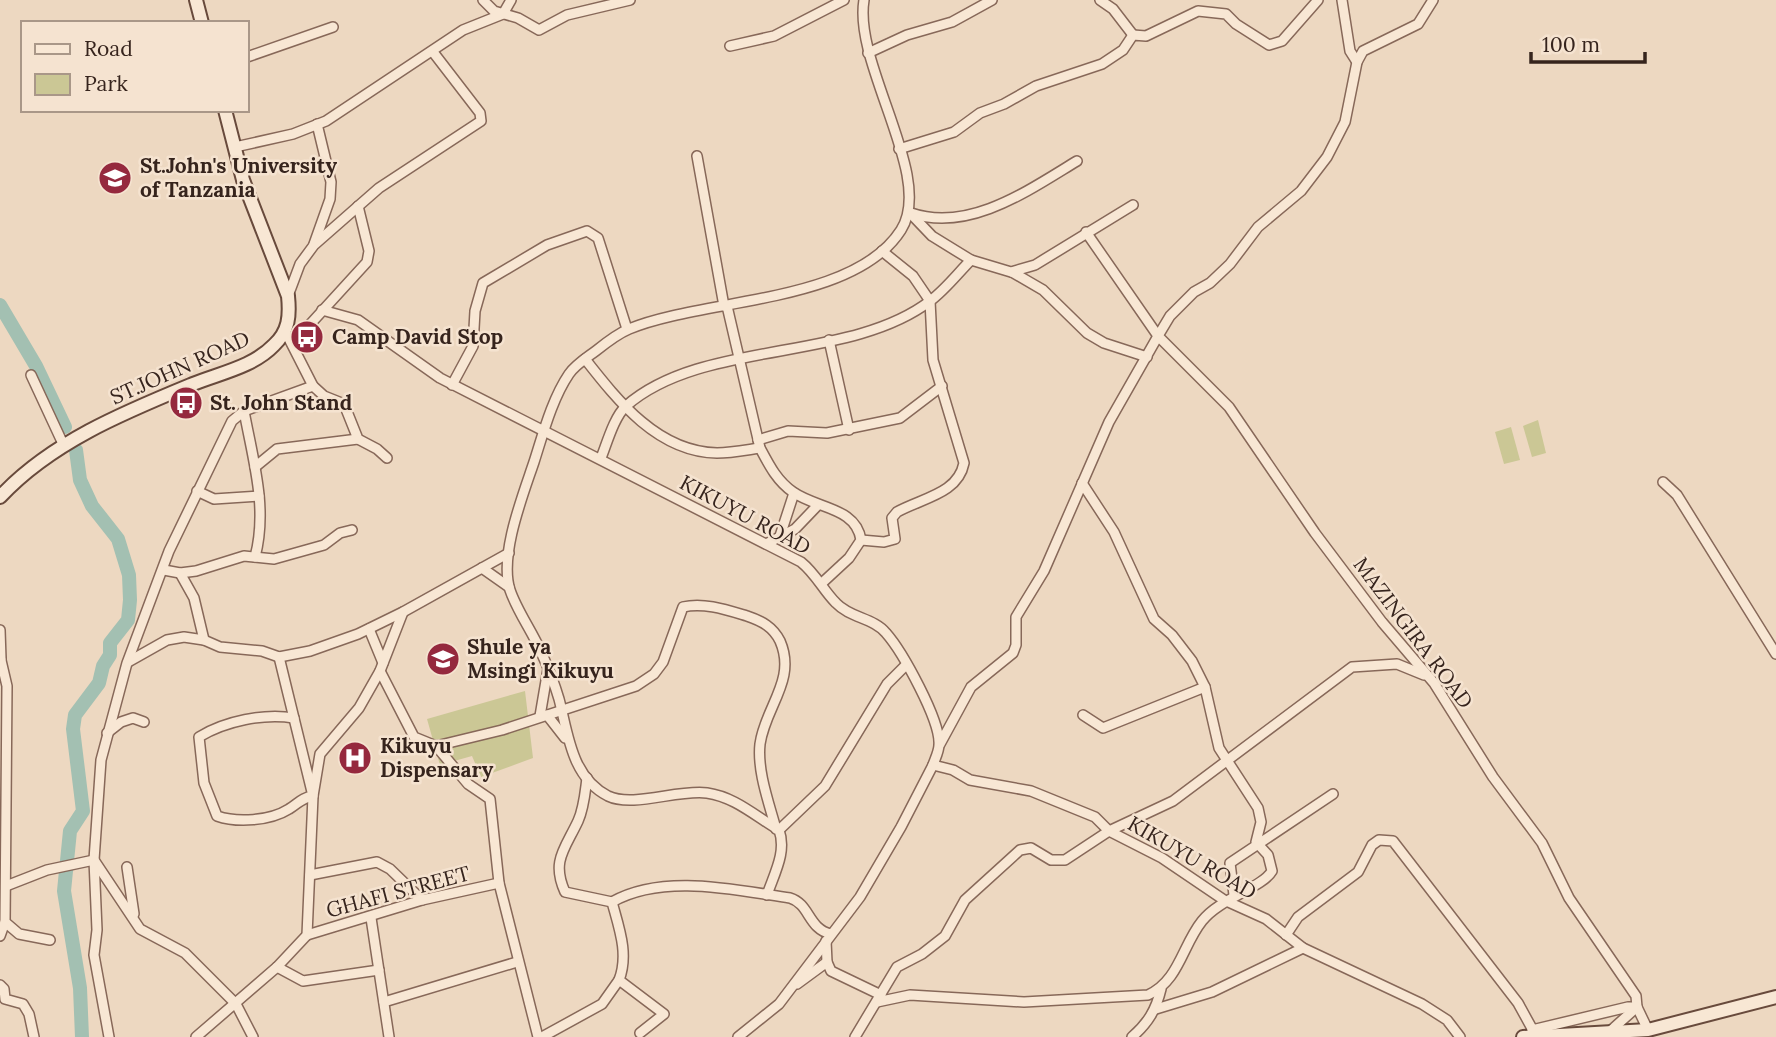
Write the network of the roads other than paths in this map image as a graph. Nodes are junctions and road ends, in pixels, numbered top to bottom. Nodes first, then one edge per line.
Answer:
1 (197, 0) edge
2 (483, 0) edge
3 (511, 0) edge
4 (630, 0) edge
5 (844, 0) edge
6 (864, 0) edge
7 (992, 0) edge
8 (1100, 0) edge
9 (1210, 0) edge
10 (1318, 0) edge
11 (1342, 0) edge
12 (1433, 0) edge
13 (1113, 5) edge
14 (1198, 11) junction
15 (503, 14) junction
16 (202, 21) edge
17 (333, 27) dead end
18 (1133, 35) junction
19 (730, 46) dead end
20 (433, 52) junction
21 (868, 53) junction
22 (248, 57) edge
23 (1357, 62) junction
24 (226, 112) edge
25 (317, 124) junction
26 (235, 147) junction
27 (899, 149) junction
28 (697, 156) dead end
29 (1077, 161) dead end
30 (1133, 205) dead end
31 (358, 206) junction
32 (910, 213) junction
33 (1086, 232) junction
34 (314, 245) junction
35 (882, 251) junction
36 (971, 260) junction
37 (1011, 272) junction
38 (288, 296) junction
39 (930, 301) junction
40 (726, 306) junction
41 (322, 310) junction
42 (627, 329) junction
43 (285, 331) junction
44 (1158, 336) junction
45 (829, 340) junction
46 (293, 343) junction
47 (1147, 357) junction
48 (585, 359) junction
49 (740, 360) junction
50 (31, 375) dead end
51 (452, 385) junction
52 (313, 386) junction
53 (942, 386) junction
54 (624, 408) junction
55 (244, 411) junction
56 (545, 430) junction
57 (849, 430) junction
58 (358, 439) junction
59 (759, 444) junction
60 (64, 446) junction
61 (387, 458) dead end
62 (601, 458) junction
63 (255, 467) junction
64 (1664, 482) dead end
65 (1082, 483) junction
66 (197, 491) junction
67 (794, 493) junction
68 (259, 496) junction
69 (0, 497) edge
70 (818, 505) junction
71 (352, 530) dead end
72 (779, 538) junction
73 (861, 540) junction
74 (766, 544) junction
75 (509, 553) junction
76 (255, 557) junction
77 (482, 568) junction
78 (164, 570) junction
79 (180, 573) junction
80 (822, 583) junction
81 (509, 587) junction
82 (403, 612) junction
83 (369, 629) junction
84 (0, 630) edge
85 (204, 640) junction
86 (1776, 654) edge
87 (1, 657) edge
88 (279, 657) junction
89 (127, 663) junction
90 (906, 665) junction
91 (381, 667) junction
92 (548, 668) junction
93 (3, 669) edge
94 (1426, 675) junction
95 (1205, 687) junction
96 (562, 710) junction
97 (1083, 715) dead end
98 (544, 716) junction
99 (294, 718) junction
100 (144, 722) dead end
101 (106, 734) junction
102 (566, 739) junction
103 (940, 744) junction
104 (436, 746) junction
105 (1228, 762) junction
106 (4, 763) edge
107 (933, 765) junction
108 (587, 778) junction
109 (1333, 794) dead end
110 (313, 796) junction
111 (2, 830) edge
112 (777, 830) junction
113 (1110, 831) junction
114 (1258, 846) junction
115 (94, 860) junction
116 (127, 867) dead end
117 (310, 875) junction
118 (499, 883) junction
119 (4, 890) edge
120 (766, 895) junction
121 (1234, 895) junction
122 (422, 900) junction
123 (1224, 900) junction
124 (612, 902) junction
125 (371, 918) junction
126 (5, 922) junction
127 (136, 922) junction
128 (1286, 935) junction
129 (0, 936) edge
130 (307, 936) junction
131 (828, 937) junction
132 (50, 940) dead end
133 (1303, 948) junction
134 (517, 962) junction
135 (827, 962) junction
136 (277, 967) junction
137 (379, 970) junction
138 (620, 981) junction
139 (0, 985) edge
140 (793, 986) junction
141 (1160, 989) junction
142 (1776, 997) edge
143 (879, 999) junction
144 (384, 1002) junction
145 (236, 1003) junction
146 (1637, 1007) junction
147 (1156, 1009) junction
148 (1648, 1030) junction
149 (640, 1032) dead end
150 (1530, 1034) edge
151 (1606, 1035) edge
152 (34, 1037) edge
153 (109, 1037) edge
154 (196, 1037) edge
155 (253, 1037) edge
156 (389, 1037) edge
157 (540, 1037) edge
158 (738, 1037) edge
159 (855, 1037) edge
160 (1132, 1037) edge
161 (1460, 1037) edge

1 - 16 street
2 - 15 street
3 - 15 street
4 - 15 street
5 - 19 street
6 - 21 street
7 - 21 street
8 - 13 street
9 - 14 street
10 - 14 street
11 - 23 street
12 - 23 street
13 - 18 street
14 - 18 street
15 - 20 street
17 - 22 street
18 - 27 street
20 - 25 street
20 - 31 street
21 - 27 street
23 - 44 street
24 - 26 street
25 - 26 street
25 - 34 street
26 - 38 street
27 - 32 street
28 - 40 street
29 - 32 street
30 - 33 street
31 - 34 street
31 - 41 street
32 - 35 street
32 - 36 street
33 - 37 street
33 - 44 street, MAZINGIRA ROAD
34 - 38 street
35 - 39 street
35 - 40 street
36 - 37 street
36 - 39 street
37 - 47 street
38 - 43 street
39 - 45 street
39 - 53 street
40 - 42 street
40 - 49 street
41 - 46 street
41 - 51 street, KIKUYU ROAD
42 - 48 street
42 - 51 street
43 - 46 street
43 - 60 street, ST.JOHN ROAD
44 - 47 street
44 - 94 street, MAZINGIRA ROAD
45 - 49 street
45 - 57 street
46 - 52 street
47 - 65 street
48 - 54 street
48 - 56 street
49 - 54 street
49 - 59 street
50 - 60 street
51 - 56 street, KIKUYU ROAD
52 - 55 street
52 - 58 street
53 - 57 street
53 - 73 street
54 - 59 street
54 - 62 street
55 - 63 street
55 - 66 street
56 - 62 street, KIKUYU ROAD
56 - 75 street
57 - 59 street
58 - 61 street
58 - 63 street
59 - 67 street
60 - 69 street, ST.JOHN ROAD
62 - 74 street, KIKUYU ROAD
63 - 68 street
64 - 86 street
65 - 95 street
65 - 103 street
66 - 68 street
66 - 78 street
67 - 70 street
67 - 72 street
68 - 76 street
70 - 72 street
70 - 73 street
71 - 76 street
72 - 74 street
73 - 80 street
74 - 80 street, KIKUYU ROAD
75 - 77 street
75 - 81 street
76 - 79 street
77 - 81 street
77 - 82 street
78 - 79 street
78 - 89 street
79 - 85 street
80 - 90 street, KIKUYU ROAD
81 - 92 street
82 - 83 street
82 - 91 street
83 - 88 street
83 - 91 street, GHAFI STREET
84 - 87 street
85 - 88 street
85 - 89 street
87 - 93 street
88 - 99 street
89 - 101 street
90 - 103 street, KIKUYU ROAD
90 - 112 street
91 - 104 street, GHAFI STREET
91 - 110 street
92 - 96 street
92 - 98 street
93 - 106 street
94 - 105 street
94 - 146 street, MAZINGIRA ROAD
95 - 97 street
95 - 105 street
96 - 98 street
96 - 102 street
96 - 112 street
98 - 102 street
98 - 104 street
99 - 110 street
99 - 110 street
100 - 101 street
101 - 115 street
102 - 108 street
103 - 107 street
104 - 118 street, GHAFI STREET
105 - 113 street
105 - 114 street
106 - 111 street
107 - 113 street, KIKUYU ROAD
107 - 131 street
108 - 112 street
108 - 124 street
109 - 114 street
110 - 117 street
111 - 119 street
112 - 120 street
113 - 123 street, KIKUYU ROAD
113 - 143 street
114 - 121 street
114 - 121 street
115 - 119 street
115 - 127 street
115 - 153 street
116 - 127 street
117 - 122 street
117 - 130 street
118 - 122 street, GHAFI STREET
118 - 134 street, GHAFI STREET
119 - 126 street
120 - 124 street
120 - 131 street
121 - 123 street
122 - 125 street, GHAFI STREET
123 - 128 street, KIKUYU ROAD
123 - 141 street
124 - 138 street
125 - 130 street, GHAFI STREET
125 - 137 street
126 - 129 street
126 - 132 street
127 - 145 street
128 - 133 street, KIKUYU ROAD
128 - 150 street
130 - 136 street
131 - 135 street
131 - 140 street
133 - 147 street
133 - 161 street, KIKUYU ROAD
134 - 144 street
134 - 157 street, GHAFI STREET
135 - 140 street
135 - 143 street
136 - 137 street
136 - 145 street
137 - 144 street
138 - 149 street
138 - 157 street
139 - 152 street
140 - 158 street
141 - 143 street
141 - 147 street
142 - 148 street
143 - 159 street
144 - 156 street
145 - 154 street
145 - 155 street
146 - 148 street, MAZINGIRA ROAD
146 - 150 street
146 - 151 street
147 - 160 street
148 - 151 street
150 - 151 street

